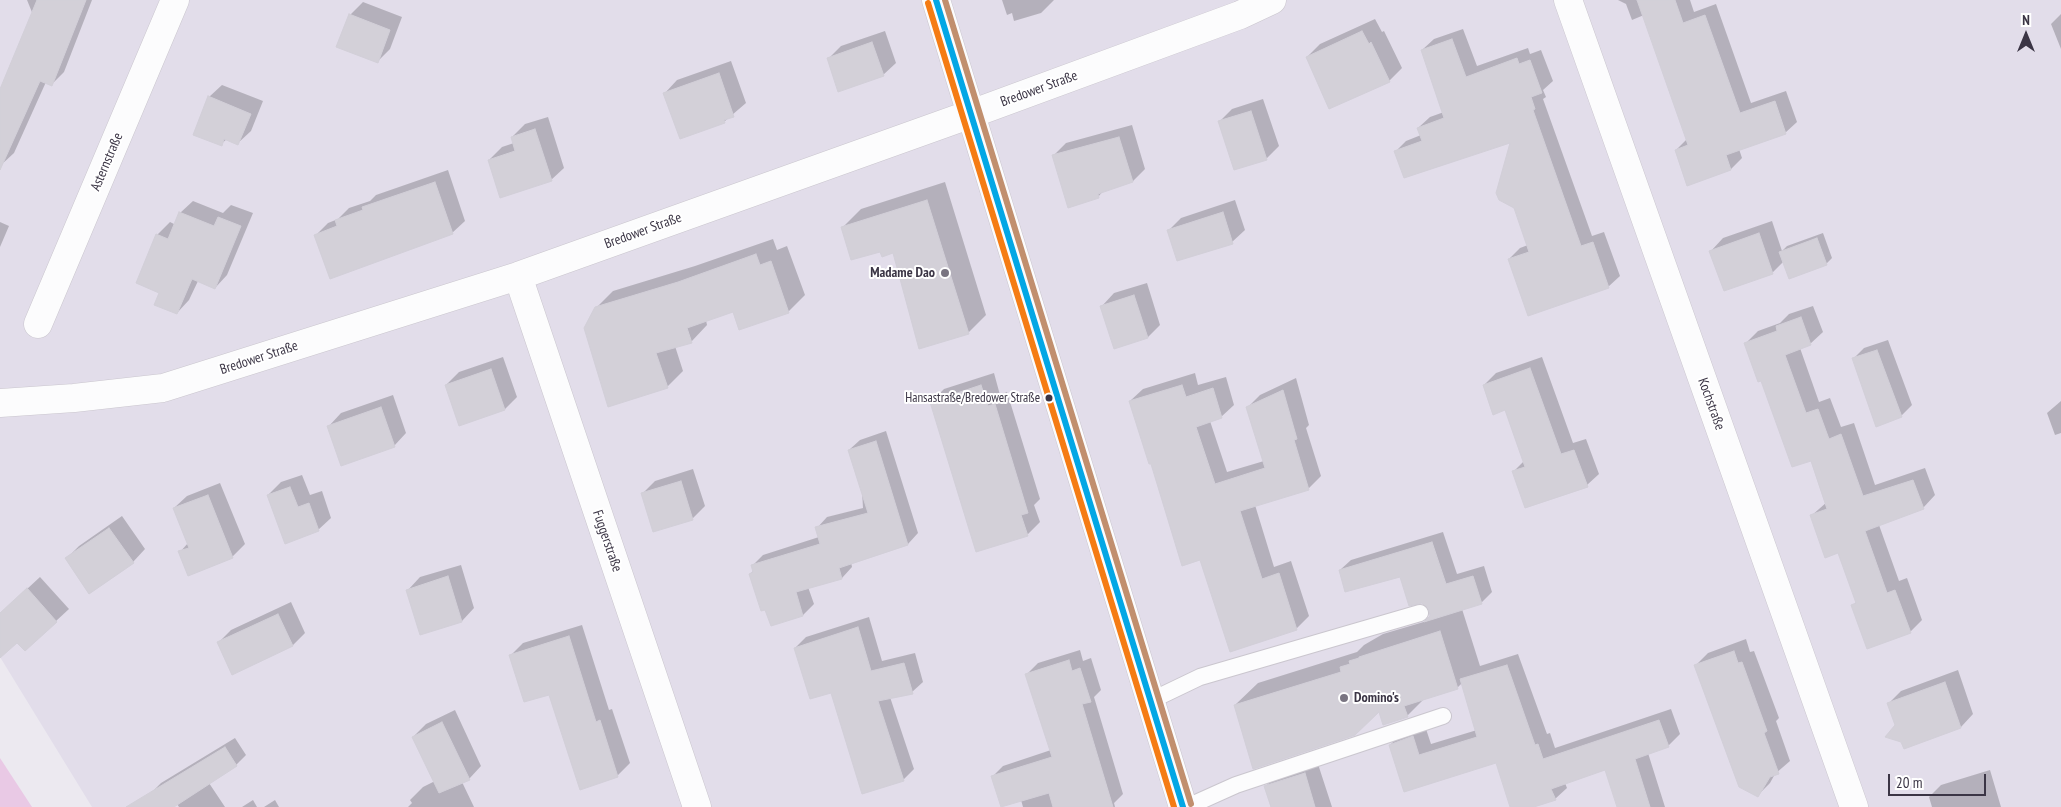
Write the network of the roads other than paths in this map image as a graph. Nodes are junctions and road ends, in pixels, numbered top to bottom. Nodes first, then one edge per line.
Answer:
1 (175, 0) edge
2 (936, 0) edge
3 (1272, 0) edge
4 (1568, 0) edge
5 (971, 114) junction
6 (518, 276) junction
7 (38, 324) dead end
8 (0, 403) edge
9 (1420, 613) dead end
10 (1150, 701) junction
11 (1443, 716) dead end
12 (689, 805) edge
13 (1183, 807) edge
14 (1187, 807) edge
15 (1854, 807) edge

1 - 7 street, Asternstraße
2 - 5 street
3 - 5 street, Bredower Straße
4 - 15 street, Kochstraße
5 - 6 street, Bredower Straße
5 - 10 street
6 - 8 street, Bredower Straße
6 - 12 street, Fuggerstraße
9 - 10 lane
10 - 13 street
11 - 14 lane

